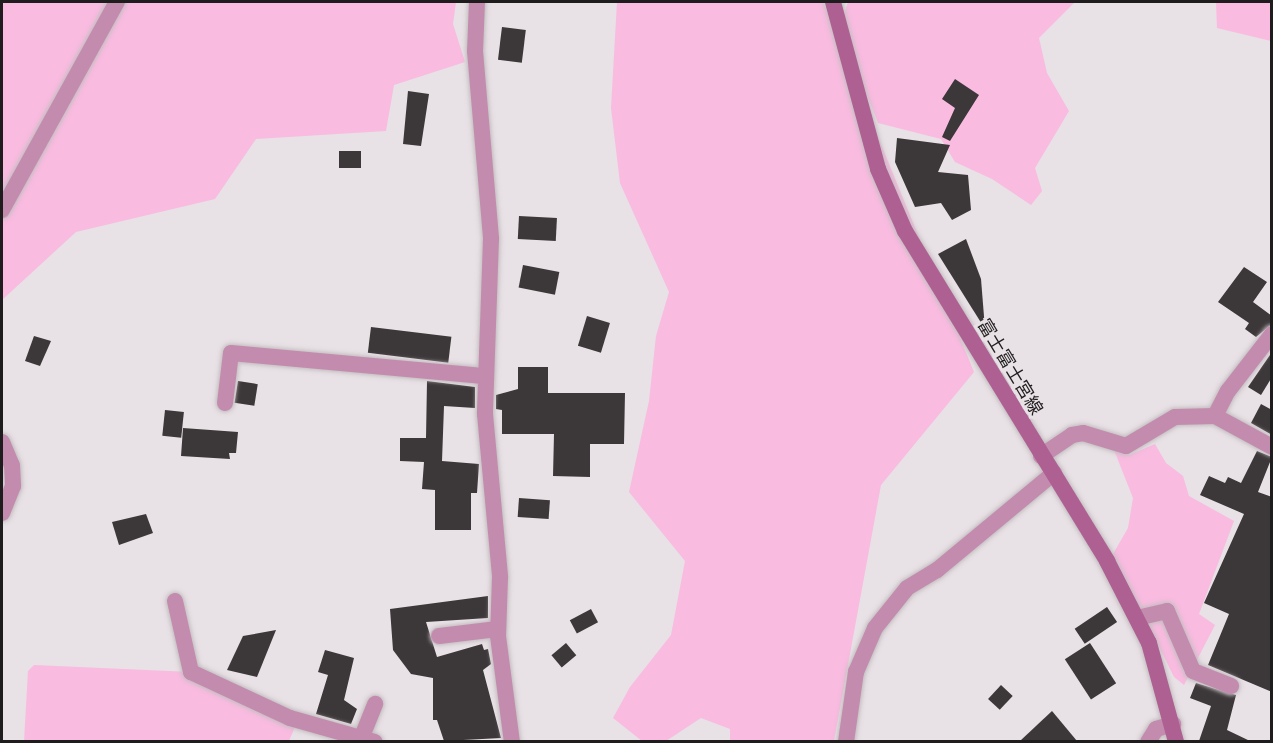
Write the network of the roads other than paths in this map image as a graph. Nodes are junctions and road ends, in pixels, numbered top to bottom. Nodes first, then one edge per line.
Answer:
1 (117, 2) edge
2 (477, 2) edge
3 (833, 2) edge
4 (2, 210) edge
5 (1272, 334) edge
6 (486, 376) junction
7 (225, 403) dead end
8 (1215, 416) junction
9 (2, 442) edge
10 (1272, 447) edge
11 (1041, 456) junction
12 (1053, 473) junction
13 (2, 513) edge
14 (175, 601) dead end
15 (1137, 618) junction
16 (498, 628) junction
17 (439, 636) dead end
18 (1231, 686) dead end
19 (375, 704) dead end
20 (1173, 724) junction
21 (368, 740) edge
22 (512, 741) edge
23 (846, 741) edge
24 (1148, 741) edge
25 (1176, 741) edge

1 - 4 street
2 - 6 street
3 - 11 main road, 富士富士宮線
5 - 8 street
6 - 7 street
6 - 16 street
8 - 10 street
8 - 11 street
9 - 13 street
11 - 12 main road, 富士富士宮線
12 - 15 main road, 富士富士宮線
12 - 23 street
14 - 21 street
15 - 18 street
15 - 20 main road, 富士富士宮線
16 - 17 street
16 - 22 street
19 - 21 street
20 - 24 street
20 - 25 main road, 富士富士宮線

